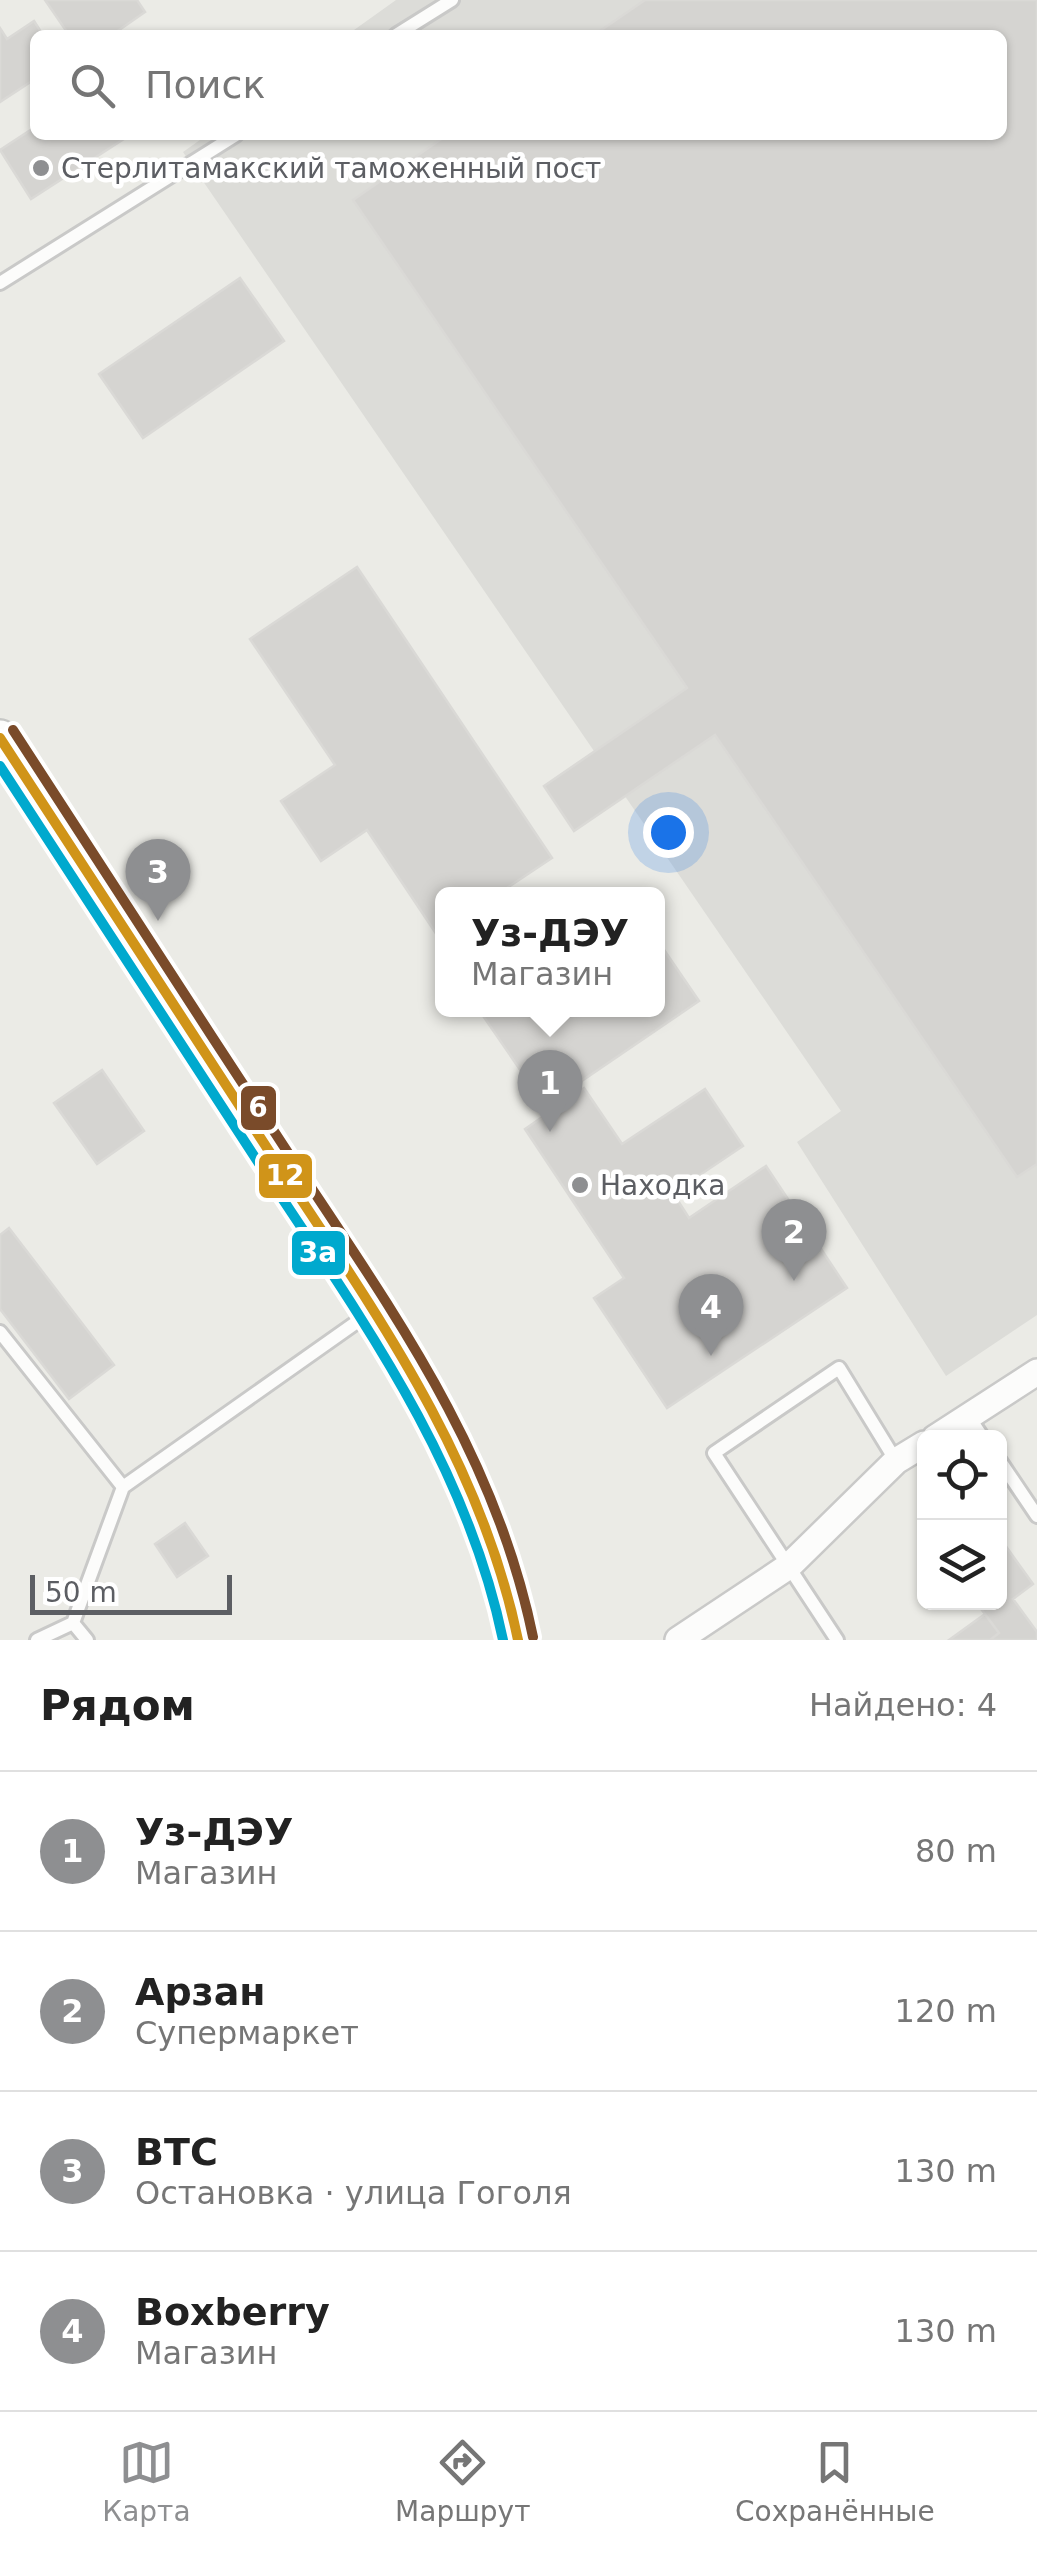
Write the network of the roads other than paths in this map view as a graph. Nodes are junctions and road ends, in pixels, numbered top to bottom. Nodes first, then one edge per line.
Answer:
1 (452, 0) edge
2 (404, 30) edge
3 (228, 140) edge
4 (0, 283) edge
5 (0, 738) edge
6 (374, 1310) junction
7 (0, 1332) edge
8 (1037, 1372) edge
9 (976, 1427) edge
10 (917, 1448) edge
11 (896, 1461) junction
12 (1007, 1471) edge
13 (123, 1487) junction
14 (1037, 1516) edge
15 (789, 1566) junction
16 (74, 1623) junction
17 (37, 1640) edge
18 (87, 1640) edge
19 (518, 1640) edge
20 (678, 1640) edge
21 (838, 1640) edge

1 - 2 lane
3 - 4 lane
5 - 6 street
6 - 13 lane
6 - 19 street
7 - 13 lane
8 - 9 street
10 - 11 street
11 - 15 street
11 - 15 lane
12 - 14 lane
13 - 16 lane
15 - 20 street
15 - 21 lane
16 - 17 lane
16 - 18 lane

